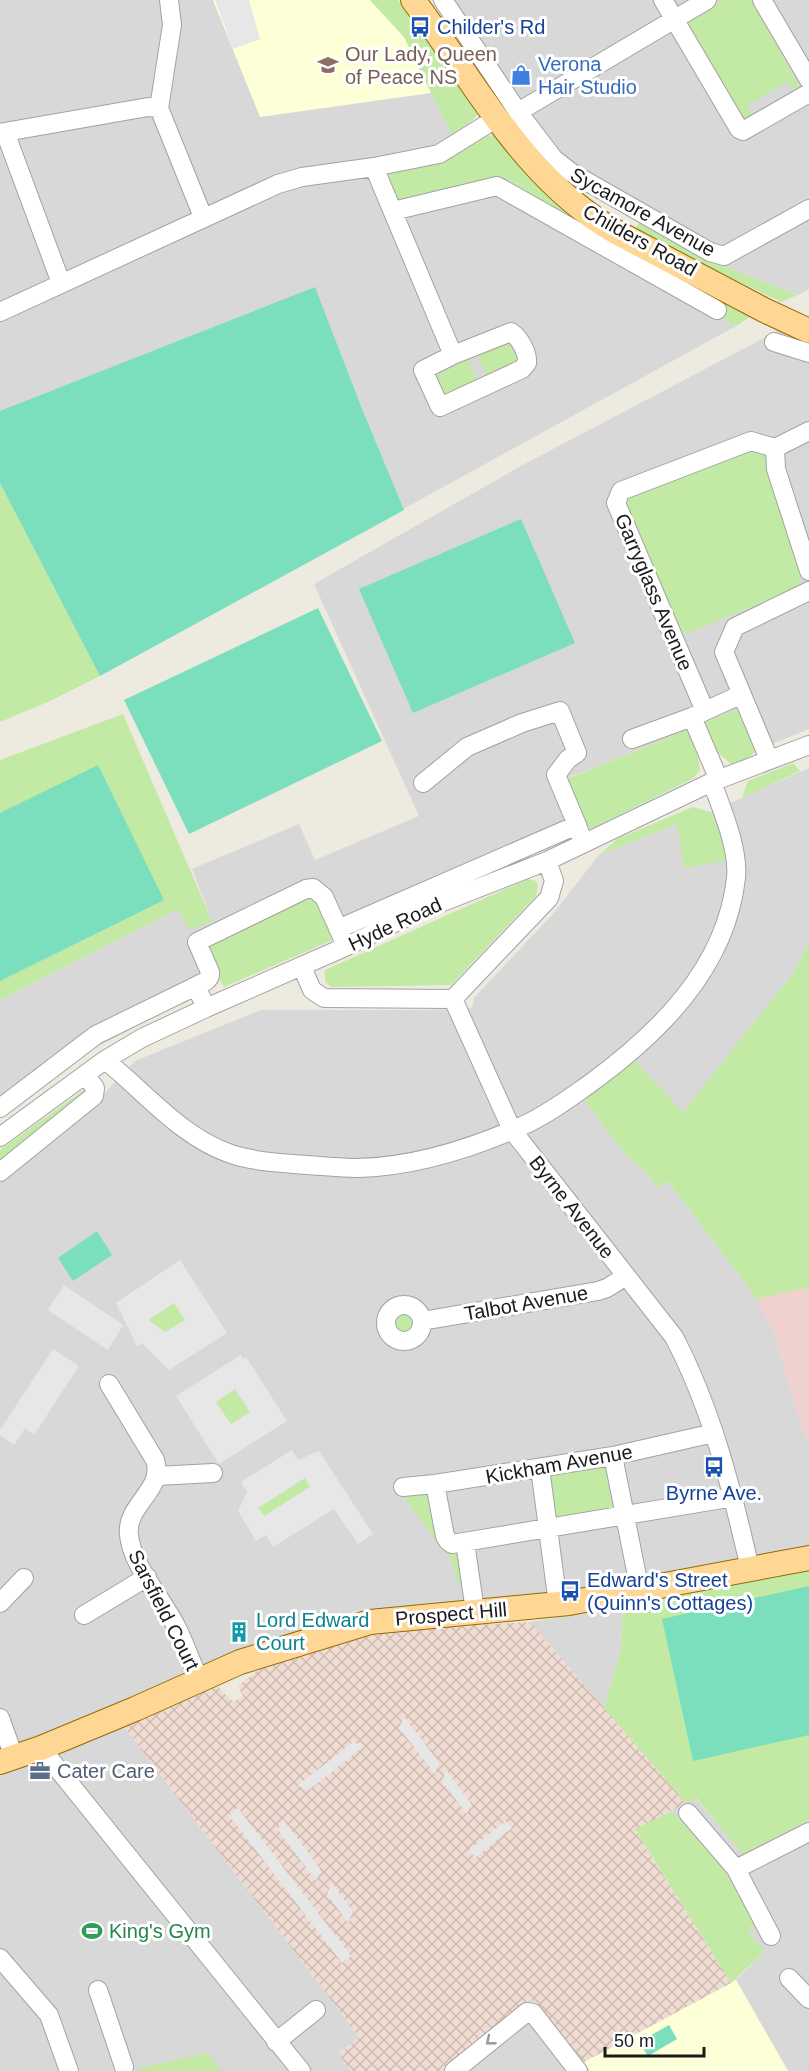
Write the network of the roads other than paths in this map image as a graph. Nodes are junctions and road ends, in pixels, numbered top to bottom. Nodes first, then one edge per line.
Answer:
1 (169, 0) edge
2 (412, 0) edge
3 (663, 0) edge
4 (707, 0) edge
5 (762, 0) edge
6 (441, 11) edge
7 (674, 19) junction
8 (807, 73) edge
9 (809, 93) edge
10 (159, 108) junction
11 (508, 115) junction
12 (3, 132) edge
13 (374, 167) junction
14 (631, 208) junction
15 (809, 208) edge
16 (393, 211) junction
17 (203, 217) junction
18 (618, 233) junction
19 (61, 283) junction
20 (717, 310) dead end
21 (0, 312) edge
22 (809, 331) edge
23 (774, 342) dead end
24 (809, 353) edge
25 (453, 355) junction
26 (809, 431) edge
27 (775, 448) junction
28 (809, 571) edge
29 (809, 591) edge
30 (740, 695) junction
31 (698, 714) junction
32 (632, 739) dead end
33 (809, 745) edge
34 (769, 759) junction
35 (716, 781) junction
36 (423, 783) dead end
37 (577, 825) junction
38 (585, 843) junction
39 (547, 861) junction
40 (338, 929) junction
41 (345, 947) junction
42 (302, 967) junction
43 (196, 986) junction
44 (453, 999) junction
45 (206, 1008) junction
46 (105, 1060) junction
47 (90, 1081) dead end
48 (0, 1108) edge
49 (512, 1130) junction
50 (0, 1137) edge
51 (0, 1172) edge
52 (626, 1276) junction
53 (422, 1321) dead end
54 (109, 1384) dead end
55 (714, 1433) junction
56 (613, 1456) junction
57 (540, 1468) junction
58 (213, 1473) dead end
59 (157, 1476) junction
60 (435, 1484) junction
61 (403, 1487) dead end
62 (734, 1497) junction
63 (625, 1514) junction
64 (549, 1527) junction
65 (465, 1542) junction
66 (809, 1558) edge
67 (750, 1569) junction
68 (147, 1577) junction
69 (24, 1578) dead end
70 (640, 1591) junction
71 (0, 1603) edge
72 (558, 1604) junction
73 (475, 1611) junction
74 (84, 1616) dead end
75 (199, 1679) junction
76 (0, 1718) edge
77 (41, 1748) junction
78 (7, 1759) edge
79 (688, 1813) dead end
80 (809, 1832) edge
81 (736, 1869) junction
82 (771, 1936) dead end
83 (0, 1958) edge
84 (6, 1978) edge
85 (789, 1978) dead end
86 (98, 1990) dead end
87 (809, 2000) edge
88 (316, 2010) dead end
89 (276, 2042) junction
90 (121, 2070) edge
91 (69, 2071) edge
92 (301, 2071) edge
93 (454, 2071) edge
94 (578, 2071) edge

1 - 10 street
2 - 6 main road, Childers Road
3 - 7 street
4 - 7 street
5 - 8 street
6 - 11 main road, Childers Road
7 - 9 street
7 - 11 street
10 - 12 street
10 - 17 street
11 - 13 street
11 - 14 street, Sycamore Avenue
11 - 18 main road, Childers Road
12 - 19 street
13 - 16 street
13 - 17 street
14 - 15 street, Sycamore Avenue
14 - 18 street
16 - 20 street
16 - 25 street
17 - 19 street
18 - 22 main road, Childers Road
19 - 21 street
23 - 24 street
25 - 25 street
26 - 27 street
27 - 28 street
27 - 31 street, Garryglass Avenue
29 - 30 street
30 - 31 street
30 - 34 street
31 - 32 street
31 - 35 street, Garryglass Avenue
33 - 34 street, Hyde Road
34 - 35 street, Hyde Road
35 - 38 street, Hyde Road
35 - 49 street, Garryglass Avenue
36 - 37 street
37 - 38 street
37 - 40 street
38 - 39 street, Hyde Road
39 - 41 street, Hyde Road
39 - 44 street
40 - 41 street
40 - 43 street
41 - 42 street, Hyde Road
42 - 44 street
42 - 45 street, Hyde Road
43 - 45 street
43 - 48 street
44 - 49 street, Byrne Avenue
45 - 46 street, Hyde Road
46 - 49 street, Garryglass Avenue
46 - 50 street, Hyde Road
47 - 51 street
49 - 52 street, Byrne Avenue
52 - 53 street, Talbot Avenue
52 - 55 street, Byrne Avenue
54 - 59 street
55 - 56 street, Kickham Avenue
55 - 62 street, Byrne Avenue
56 - 57 street, Kickham Avenue
56 - 63 street
57 - 60 street, Kickham Avenue
57 - 64 street
58 - 59 street
59 - 68 street, Sarsfield Court
60 - 61 street, Kickham Avenue
60 - 65 street
62 - 63 street
62 - 67 street, Byrne Avenue
63 - 64 street
63 - 70 street
64 - 65 street
64 - 72 street
65 - 73 street
66 - 67 main road, Prospect Hill
67 - 70 main road, Prospect Hill
68 - 74 street
68 - 75 street, Sarsfield Court
69 - 71 street
70 - 72 main road, Prospect Hill
72 - 73 main road, Prospect Hill
73 - 75 main road, Prospect Hill
75 - 77 main road, Prospect Hill
76 - 78 street
77 - 78 main road, Prospect Hill
77 - 89 street
79 - 81 street
80 - 81 street
81 - 82 street
83 - 84 street
84 - 91 street
85 - 87 street
86 - 90 street
88 - 89 street
89 - 92 street
94 -> 93 street

